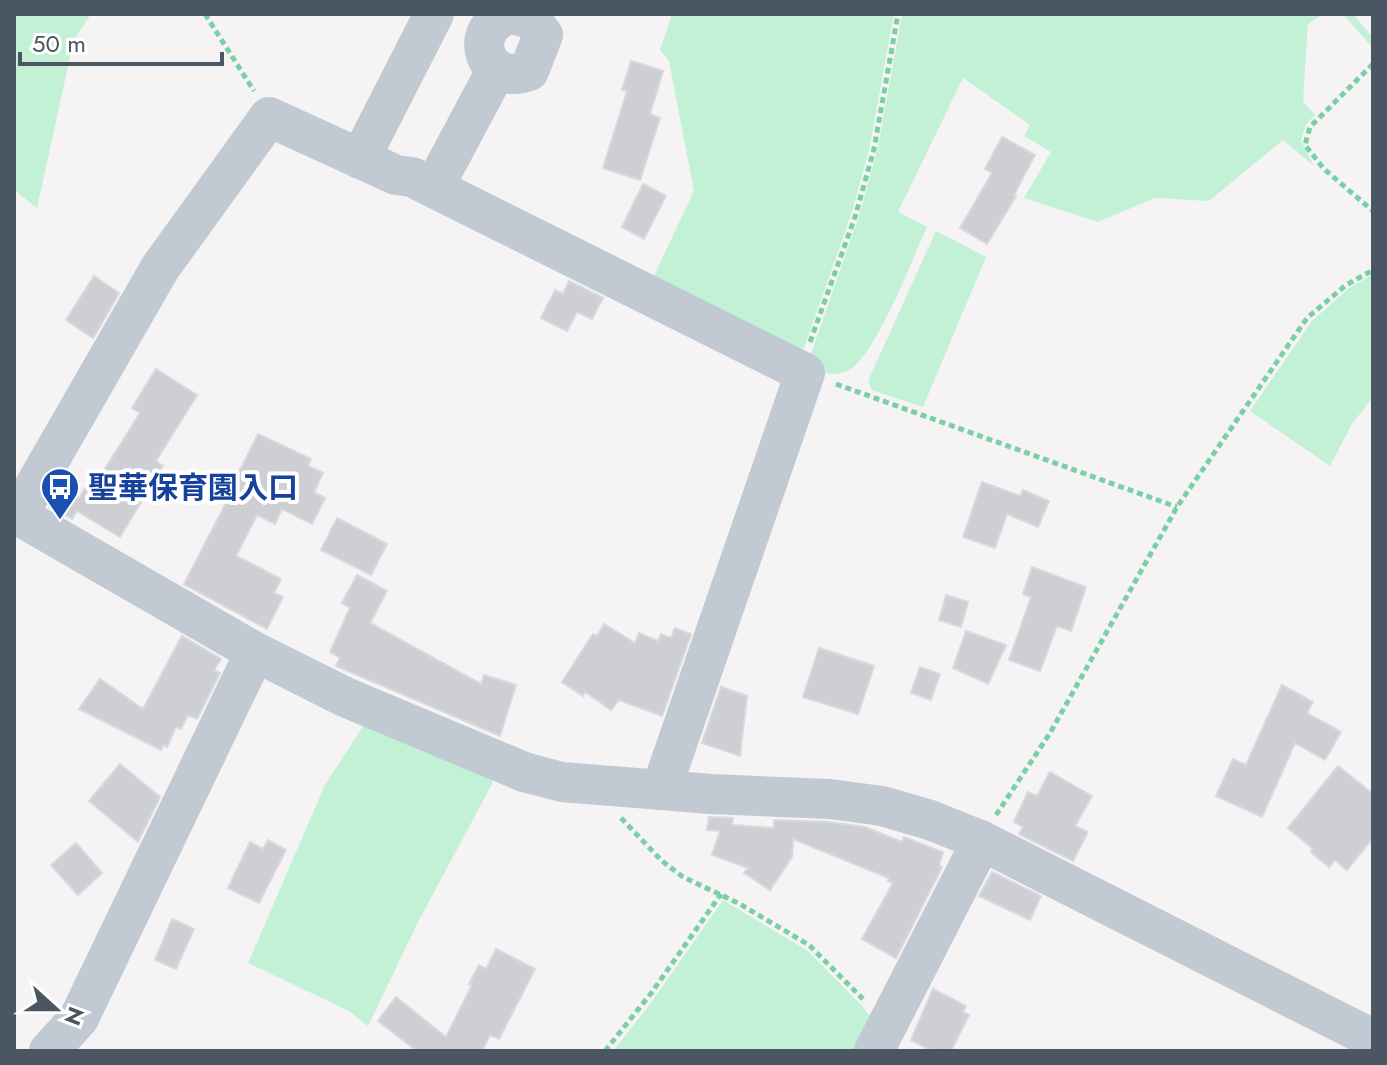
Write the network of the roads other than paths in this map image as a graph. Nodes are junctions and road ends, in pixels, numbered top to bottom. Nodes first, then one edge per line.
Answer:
1 (434, 14) edge
2 (541, 20) edge
3 (478, 22) edge
4 (497, 69) junction
5 (360, 159) junction
6 (434, 187) junction
7 (16, 514) edge
8 (255, 652) junction
9 (661, 790) junction
10 (980, 840) junction
11 (880, 1038) edge
12 (1373, 1039) edge
13 (49, 1051) edge

1 - 5 street
2 - 3 street
2 - 4 street
3 - 4 street
4 - 6 street
5 - 6 street
5 - 7 street
6 - 9 street
7 - 8 street
8 - 9 street
8 - 13 street
9 - 10 street
10 - 11 street
10 - 12 street

